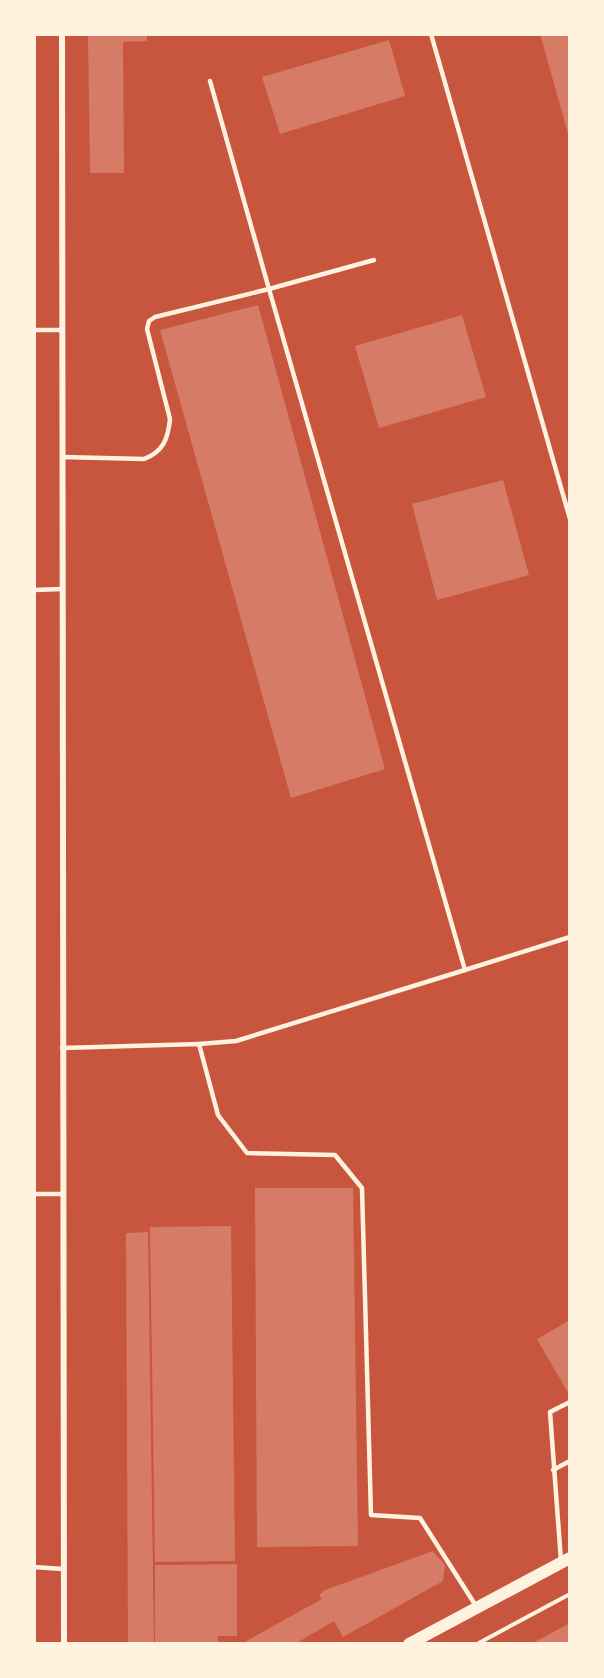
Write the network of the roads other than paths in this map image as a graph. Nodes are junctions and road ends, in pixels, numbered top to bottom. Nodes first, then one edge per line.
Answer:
1 (62, 34) edge
2 (431, 34) edge
3 (210, 81) dead end
4 (374, 260) dead end
5 (269, 289) junction
6 (34, 330) edge
7 (62, 330) junction
8 (62, 457) junction
9 (570, 519) edge
10 (63, 589) junction
11 (34, 590) edge
12 (570, 937) edge
13 (465, 970) junction
14 (199, 1044) junction
15 (63, 1048) junction
16 (34, 1194) edge
17 (63, 1194) junction
18 (570, 1402) edge
19 (570, 1461) edge
20 (553, 1470) junction
21 (566, 1560) edge
22 (34, 1567) edge
23 (63, 1569) junction
24 (477, 1608) junction
25 (64, 1644) edge
26 (409, 1644) edge

1 - 7 street
2 - 9 lane
3 - 5 lane
4 - 5 lane
5 - 8 lane
5 - 13 lane
6 - 7 lane
7 - 8 street
8 - 10 street
10 - 11 lane
10 - 15 street
12 - 13 lane
13 - 14 lane
14 - 15 lane
14 - 24 lane
15 - 17 street
16 - 17 lane
17 - 23 street
18 - 20 lane
19 - 20 lane
20 - 21 lane
21 - 24 main road
22 - 23 lane
23 - 25 street
24 - 26 main road

